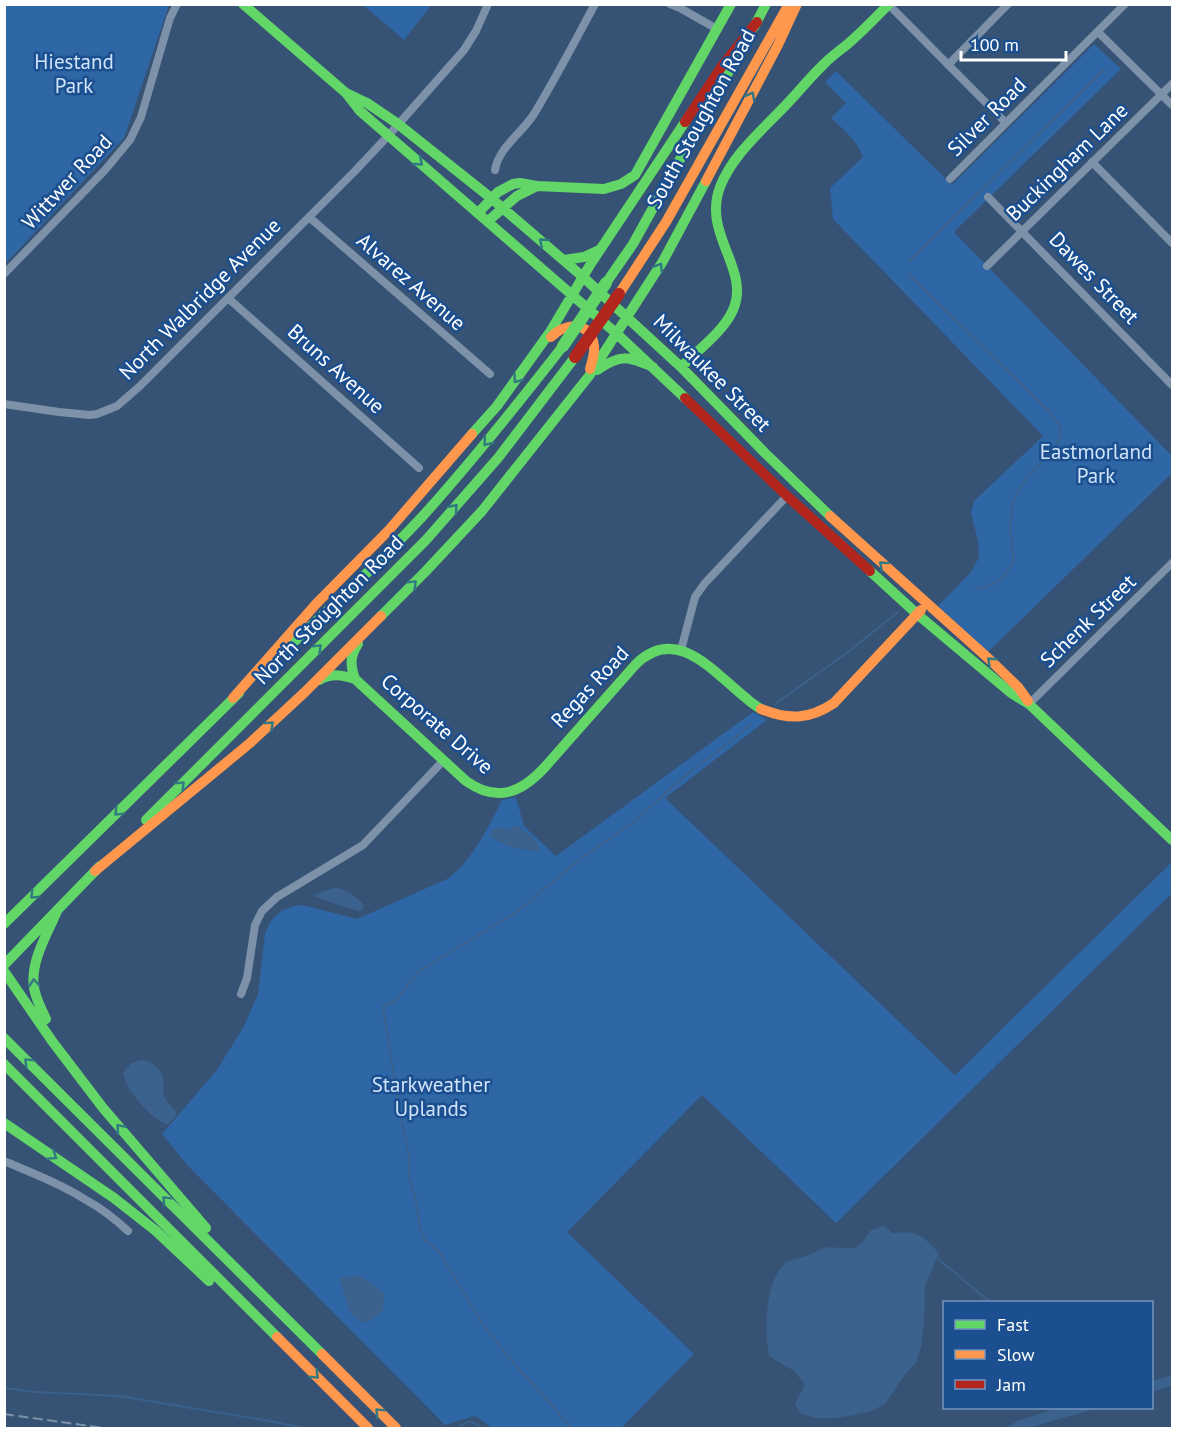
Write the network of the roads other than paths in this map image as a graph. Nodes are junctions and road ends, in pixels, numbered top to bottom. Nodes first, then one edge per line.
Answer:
1 (177, 4) edge
2 (243, 4) edge
3 (488, 4) edge
4 (595, 4) edge
5 (670, 4) edge
6 (731, 4) edge
7 (766, 4) edge
8 (789, 4) edge
9 (797, 4) edge
10 (1008, 4) edge
11 (1125, 4) edge
12 (889, 5) edge
13 (678, 6) edge
14 (757, 22) junction
15 (717, 29) junction
16 (1098, 32) junction
17 (948, 65) junction
18 (1173, 84) edge
19 (346, 93) junction
20 (1161, 94) junction
21 (1173, 105) edge
22 (1006, 123) junction
23 (398, 124) junction
24 (388, 136) junction
25 (1092, 162) junction
26 (495, 170) dead end
27 (950, 179) dead end
28 (537, 186) junction
29 (988, 197) dead end
30 (491, 198) junction
31 (503, 207) junction
32 (478, 213) junction
33 (309, 217) junction
34 (488, 221) junction
35 (1022, 231) junction
36 (1173, 243) edge
37 (633, 244) joint
38 (600, 250) junction
39 (646, 253) joint
40 (564, 260) junction
41 (987, 266) dead end
42 (4, 274) edge
43 (583, 277) junction
44 (573, 295) junction
45 (228, 298) junction
46 (627, 317) junction
47 (617, 334) junction
48 (539, 348) junction
49 (653, 367) junction
50 (681, 367) junction
51 (490, 375) dead end
52 (589, 376) junction
53 (1173, 385) edge
54 (4, 404) edge
55 (704, 415) junction
56 (419, 468) dead end
57 (795, 483) junction
58 (787, 496) junction
59 (852, 537) junction
60 (1173, 563) edge
61 (927, 604) junction
62 (917, 614) junction
63 (372, 625) junction
64 (681, 650) junction
65 (355, 679) junction
66 (305, 692) junction
67 (233, 698) junction
68 (1029, 704) junction
69 (443, 761) junction
70 (497, 793) joint
71 (1173, 840) edge
72 (95, 871) junction
73 (57, 911) junction
74 (4, 924) edge
75 (4, 965) edge
76 (4, 971) edge
77 (241, 994) dead end
78 (4, 1038) edge
79 (4, 1064) edge
80 (76, 1073) junction
81 (4, 1124) edge
82 (4, 1161) edge
83 (128, 1231) dead end
84 (285, 1346) junction
85 (342, 1375) junction
86 (368, 1428) edge
87 (396, 1428) edge

1 - 42 street, Wittwer Road
2 - 19 main road, Milwaukee Street
3 - 23 street, North Walbridge Avenue
4 - 26 street
5 - 13 street
6 - 15 main road
7 - 14 main road, South Stoughton Road
8 - 39 main road, South Stoughton Road
46 -> 9 main road
10 - 17 street
11 - 16 street, Silver Road
12 - 17 street
12 - 50 main road
13 - 15 street
14 - 37 main road, South Stoughton Road
14 - 38 main road
15 - 28 main road
16 - 20 street
16 - 22 street, Silver Road
17 - 22 street
18 - 20 street, Buckingham Lane
19 - 23 main road, Milwaukee Street
19 - 24 main road, Milwaukee Street
20 - 21 street
20 - 25 street, Buckingham Lane
22 - 27 street, Silver Road
23 - 24 street, North Walbridge Avenue
23 - 30 main road, Milwaukee Street
24 -> 32 main road, Milwaukee Street
24 - 33 street, North Walbridge Avenue
25 - 35 street, Buckingham Lane
25 - 36 street
28 - 30 main road
28 - 31 main road
29 - 35 street, Dawes Street
30 - 31 main road, Milwaukee Street
30 - 32 main road
31 - 34 main road
40 -> 31 main road, Milwaukee Street
32 - 34 main road, Milwaukee Street
33 - 45 street, North Walbridge Avenue
33 - 51 street, Alvarez Avenue
34 - 44 main road, Milwaukee Street
35 - 41 street, Buckingham Lane
35 - 53 street, Dawes Street
37 -> 67 main road, North Stoughton Road, bridge
38 - 40 main road
38 - 43 main road
72 -> 39 main road, North Stoughton Road, bridge
40 - 43 main road, Milwaukee Street
43 - 44 main road
43 - 46 main road, Milwaukee Street
44 - 47 main road, Milwaukee Street
44 - 48 main road
45 - 54 street, North Walbridge Avenue
45 - 56 street, Bruns Avenue
46 - 47 main road
46 - 50 main road, Milwaukee Street
47 - 49 main road, Milwaukee Street
47 - 52 main road
48 - 52 main road
48 -> 67 main road
49 - 52 main road
49 - 55 main road, Milwaukee Street
50 - 57 main road, Milwaukee Street
63 -> 52 main road
55 - 57 main road
55 - 58 main road, Milwaukee Street
57 - 59 main road, Milwaukee Street
58 - 59 main road
58 - 62 main road, Milwaukee Street
58 - 64 street
61 -> 59 main road, Milwaukee Street
60 - 68 street, Schenk Street
61 - 62 main road
68 -> 61 main road, Milwaukee Street
62 - 64 main road
62 - 68 main road, Milwaukee Street
63 - 65 main road
63 - 66 main road
64 - 70 main road, Regas Road
65 - 66 main road
65 - 69 main road, Corporate Drive
72 -> 66 main road
67 -> 74 main road, North Stoughton Road
68 - 71 main road, Milwaukee Street
69 - 70 main road, Corporate Drive
69 - 77 street
72 - 73 main road, North Stoughton Road
73 - 75 main road, North Stoughton Road
80 -> 73 main road
76 - 80 main road
85 -> 78 main road
79 - 84 main road
85 -> 80 main road
81 -> 84 main road
82 - 83 street
84 -> 86 main road
87 -> 85 main road

